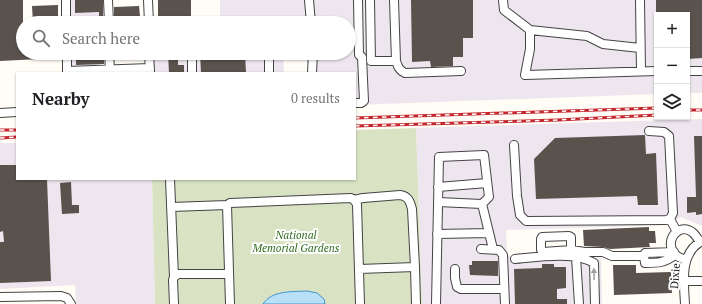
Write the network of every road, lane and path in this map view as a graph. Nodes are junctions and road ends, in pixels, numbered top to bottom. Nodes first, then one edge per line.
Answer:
1 (66, 0) edge
2 (108, 0) edge
3 (148, 0) edge
4 (309, 0) edge
5 (358, 0) edge
6 (370, 0) edge
7 (394, 0) edge
8 (503, 0) edge
9 (640, 0) edge
10 (66, 16) edge
11 (108, 16) edge
12 (148, 16) edge
13 (310, 16) edge
14 (530, 30) junction
15 (640, 48) junction
16 (67, 60) edge
17 (109, 60) edge
18 (149, 60) edge
19 (192, 60) edge
20 (269, 60) edge
21 (313, 60) edge
22 (396, 61) junction
23 (110, 70) junction
24 (690, 70) edge
25 (150, 71) edge
26 (461, 71) dead end
27 (641, 71) junction
28 (654, 71) edge
29 (702, 71) edge
30 (67, 72) edge
31 (192, 72) edge
32 (269, 72) edge
33 (312, 72) edge
34 (356, 103) edge
35 (16, 112) edge
36 (0, 113) edge
37 (649, 131) dead end
38 (514, 144) dead end
39 (170, 180) edge
40 (487, 183) junction
41 (438, 187) junction
42 (354, 200) junction
43 (438, 202) junction
44 (482, 204) junction
45 (227, 205) junction
46 (172, 207) junction
47 (670, 218) junction
48 (677, 232) junction
49 (489, 233) junction
50 (437, 234) junction
51 (700, 238) edge
52 (482, 249) dead end
53 (493, 249) junction
54 (571, 250) dead end
55 (675, 253) junction
56 (576, 257) junction
57 (516, 259) dead end
58 (686, 260) junction
59 (415, 267) junction
60 (359, 269) junction
61 (455, 269) dead end
62 (229, 274) junction
63 (174, 277) junction
64 (684, 281) junction
65 (702, 281) edge
66 (504, 289) junction
67 (0, 297) edge
68 (14, 300) edge
69 (71, 304) edge
70 (174, 304) edge
71 (230, 304) edge
72 (360, 304) edge
73 (416, 304) edge
74 (436, 304) edge
75 (505, 304) edge
76 (578, 304) edge
77 (595, 304) edge
78 (684, 304) edge

1 - 10 street
2 - 11 street
3 - 12 street
4 - 13 street
5 - 34 street
6 - 22 street
7 - 22 street
8 - 14 street
9 - 15 street
14 - 15 street
14 - 27 street
15 - 27 street
16 - 30 street
17 - 23 street
18 - 25 street
19 - 31 street
20 - 32 street
21 - 33 street
22 - 26 street
23 - 25 street
23 - 30 street
24 - 29 street
27 - 28 street
35 - 36 street
37 - 47 street
38 - 47 street
39 - 46 street
40 - 41 street
40 - 41 street
40 - 44 street
41 - 43 street
42 - 45 street
42 - 59 street
42 - 60 street
43 - 44 street
43 - 50 street
44 - 49 street
45 - 46 street
45 - 62 street
46 - 63 street
47 - 48 street
48 - 51 street
48 - 55 street
49 - 50 street
49 - 53 street
50 - 74 street
51 - 58 street, Dixie
52 - 53 street
53 - 66 street
54 - 55 street
55 - 58 street
56 - 57 street
56 - 76 street
77 -> 56 street
58 - 64 street, Dixie
59 - 60 street
59 - 73 street
60 - 72 street
61 - 66 street
62 - 63 street
62 - 71 street
63 - 70 street
64 - 65 street
64 - 78 street, Dixie
66 - 75 street
67 - 68 street
68 - 69 street

